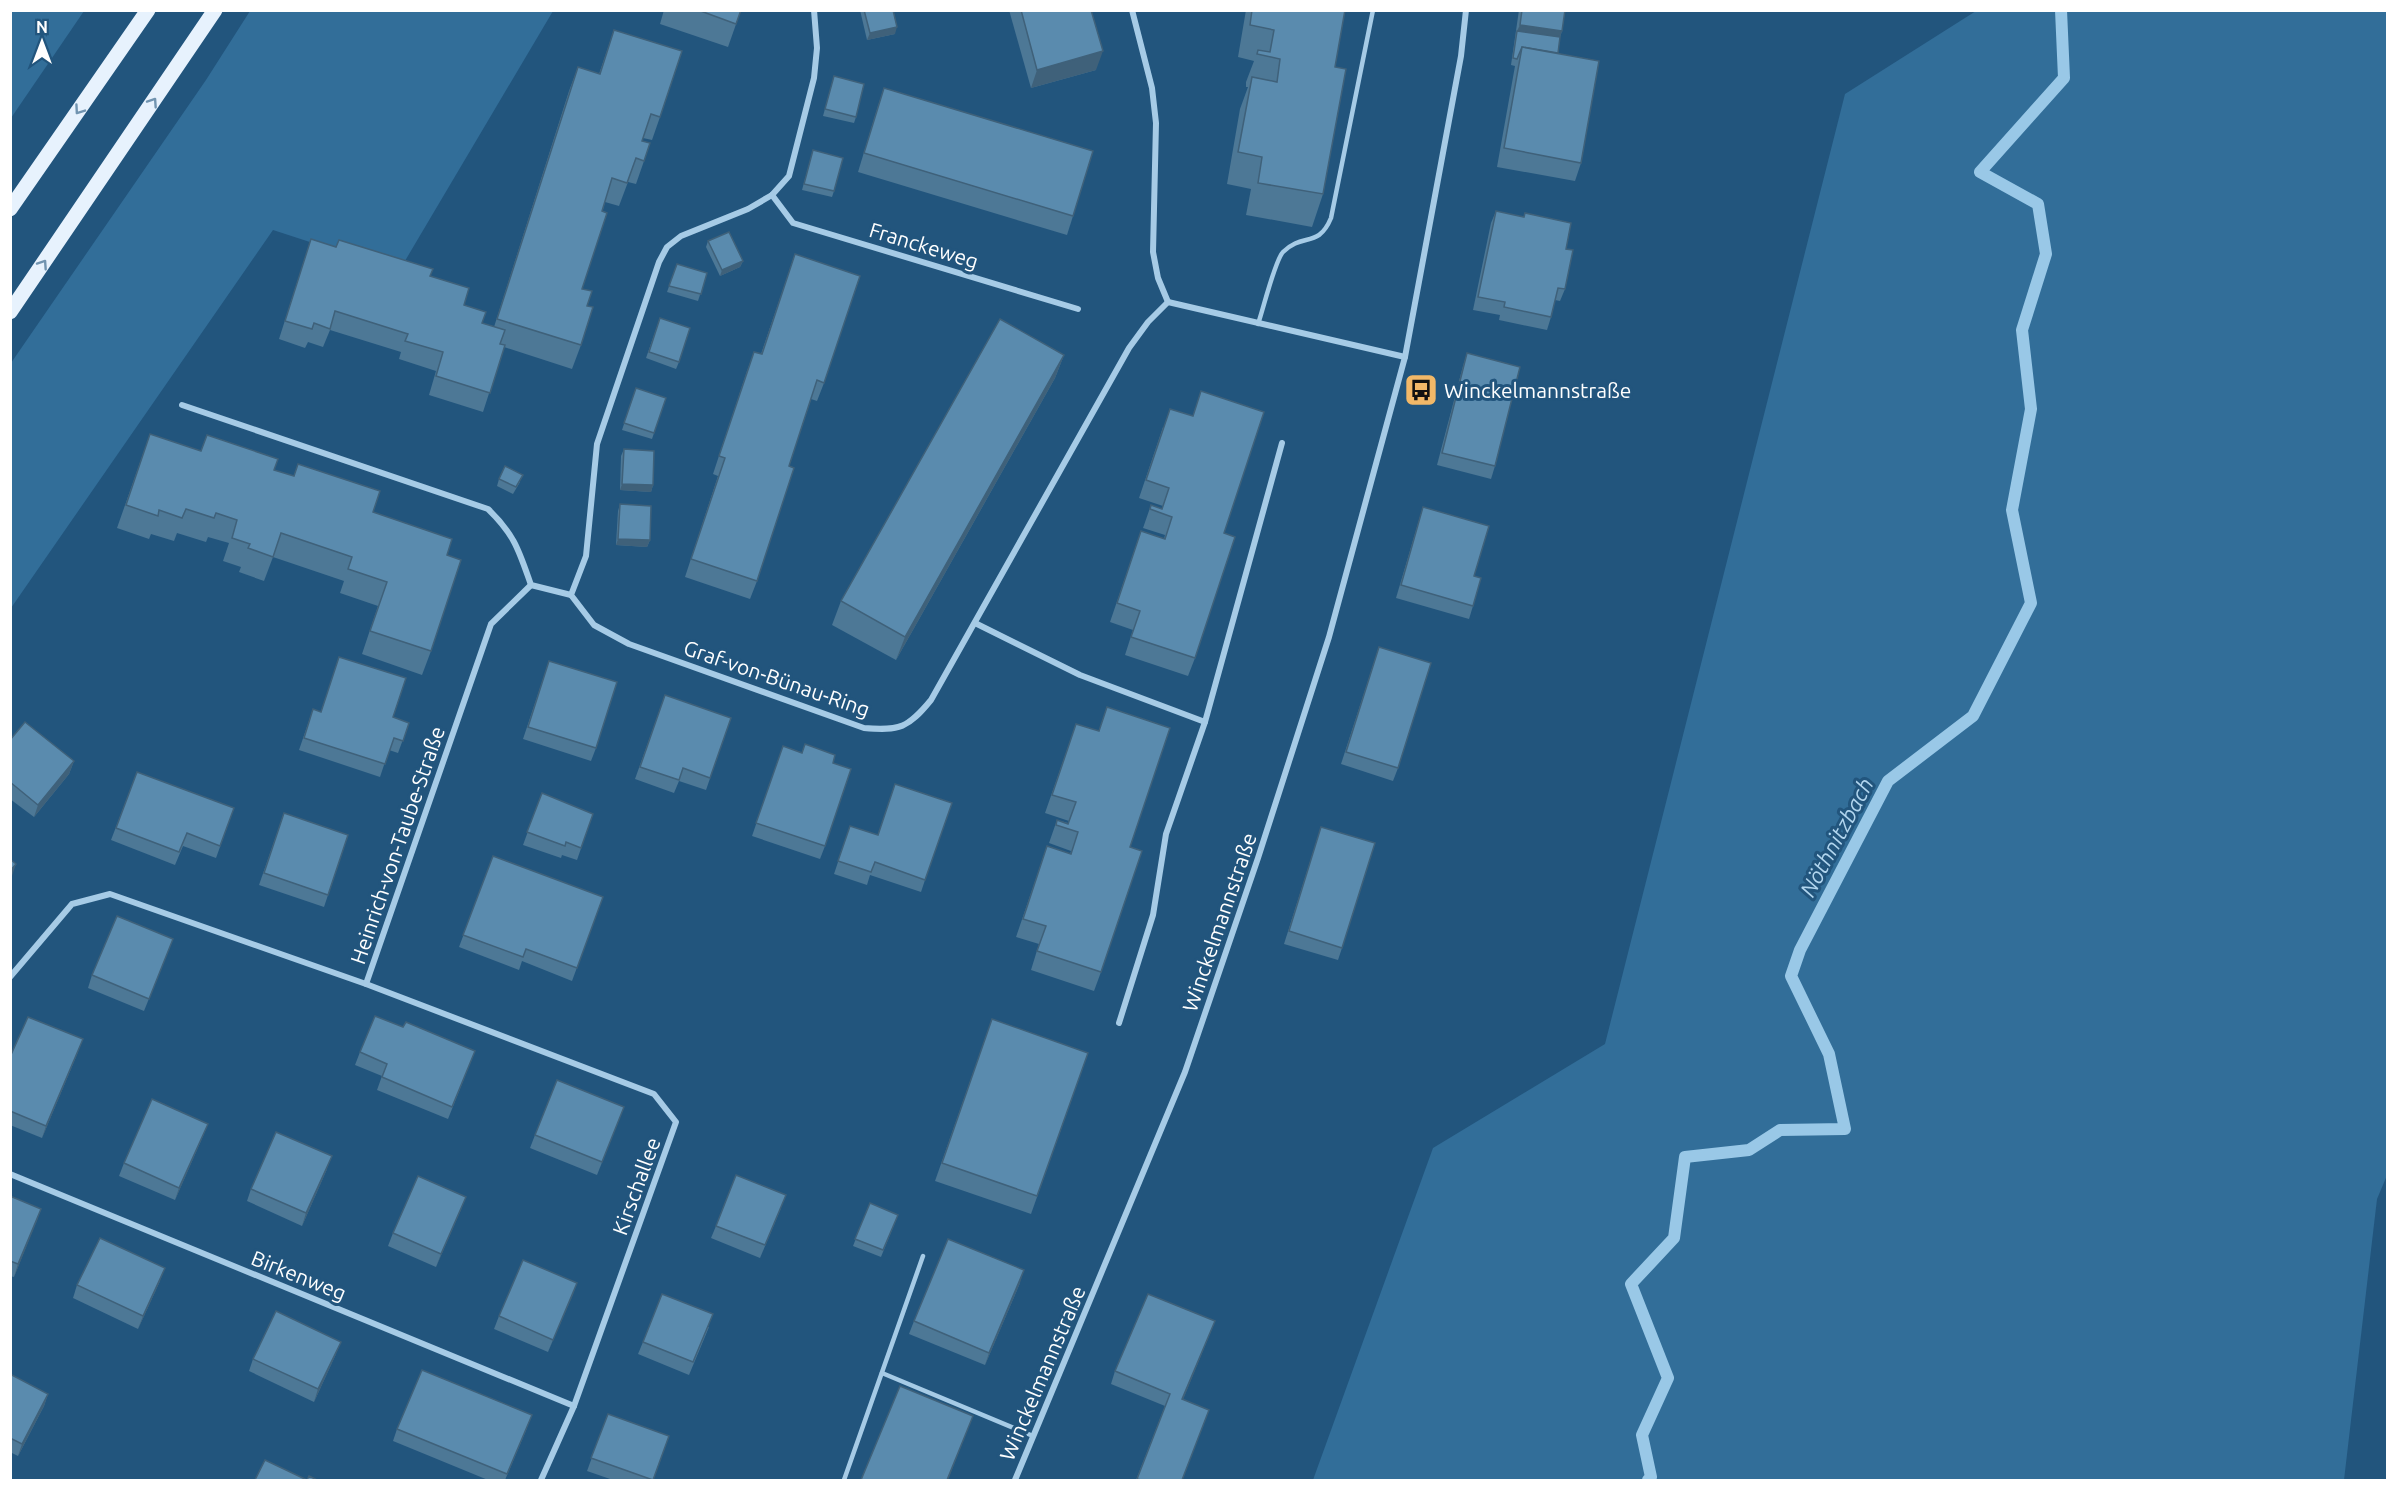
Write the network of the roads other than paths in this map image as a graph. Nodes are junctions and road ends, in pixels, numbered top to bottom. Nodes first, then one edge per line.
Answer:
1 (148, 10) edge
2 (214, 10) edge
3 (814, 10) edge
4 (1132, 10) edge
5 (1373, 10) edge
6 (1466, 10) edge
7 (772, 195) junction
8 (10, 210) edge
9 (1168, 302) junction
10 (1078, 309) dead end
11 (10, 312) edge
12 (1258, 324) junction
13 (1405, 357) junction
14 (182, 405) dead end
15 (1282, 444) dead end
16 (531, 585) junction
17 (571, 595) junction
18 (975, 623) junction
19 (1205, 722) junction
20 (10, 977) edge
21 (366, 984) junction
22 (1119, 1023) dead end
23 (10, 1174) edge
24 (923, 1256) dead end
25 (882, 1373) junction
26 (574, 1406) junction
27 (1033, 1436) junction
28 (541, 1480) edge
29 (844, 1480) edge
30 (1015, 1480) edge

1 -> 8 main road
11 -> 2 main road
3 - 7 street
4 - 9 street
5 - 12 lane
6 - 13 street, Winckelmannstraße
7 - 10 street, Franckeweg
7 - 17 street
9 - 12 street
9 - 18 street, Graf-von-Bünau-Ring
12 - 13 street
13 - 27 street, Winckelmannstraße
14 - 16 street
15 - 19 street
16 - 17 street
16 - 21 street, Heinrich-von-Taube-Straße
17 - 18 street, Graf-von-Bünau-Ring
18 - 19 street
19 - 22 street
20 - 21 street, Heinrich-von-Taube-Straße
21 - 26 street, Kirschallee
23 - 26 street, Birkenweg
24 - 25 lane
25 - 27 lane
25 - 29 lane
26 - 28 street, Kirschallee
27 - 30 street, Winckelmannstraße

